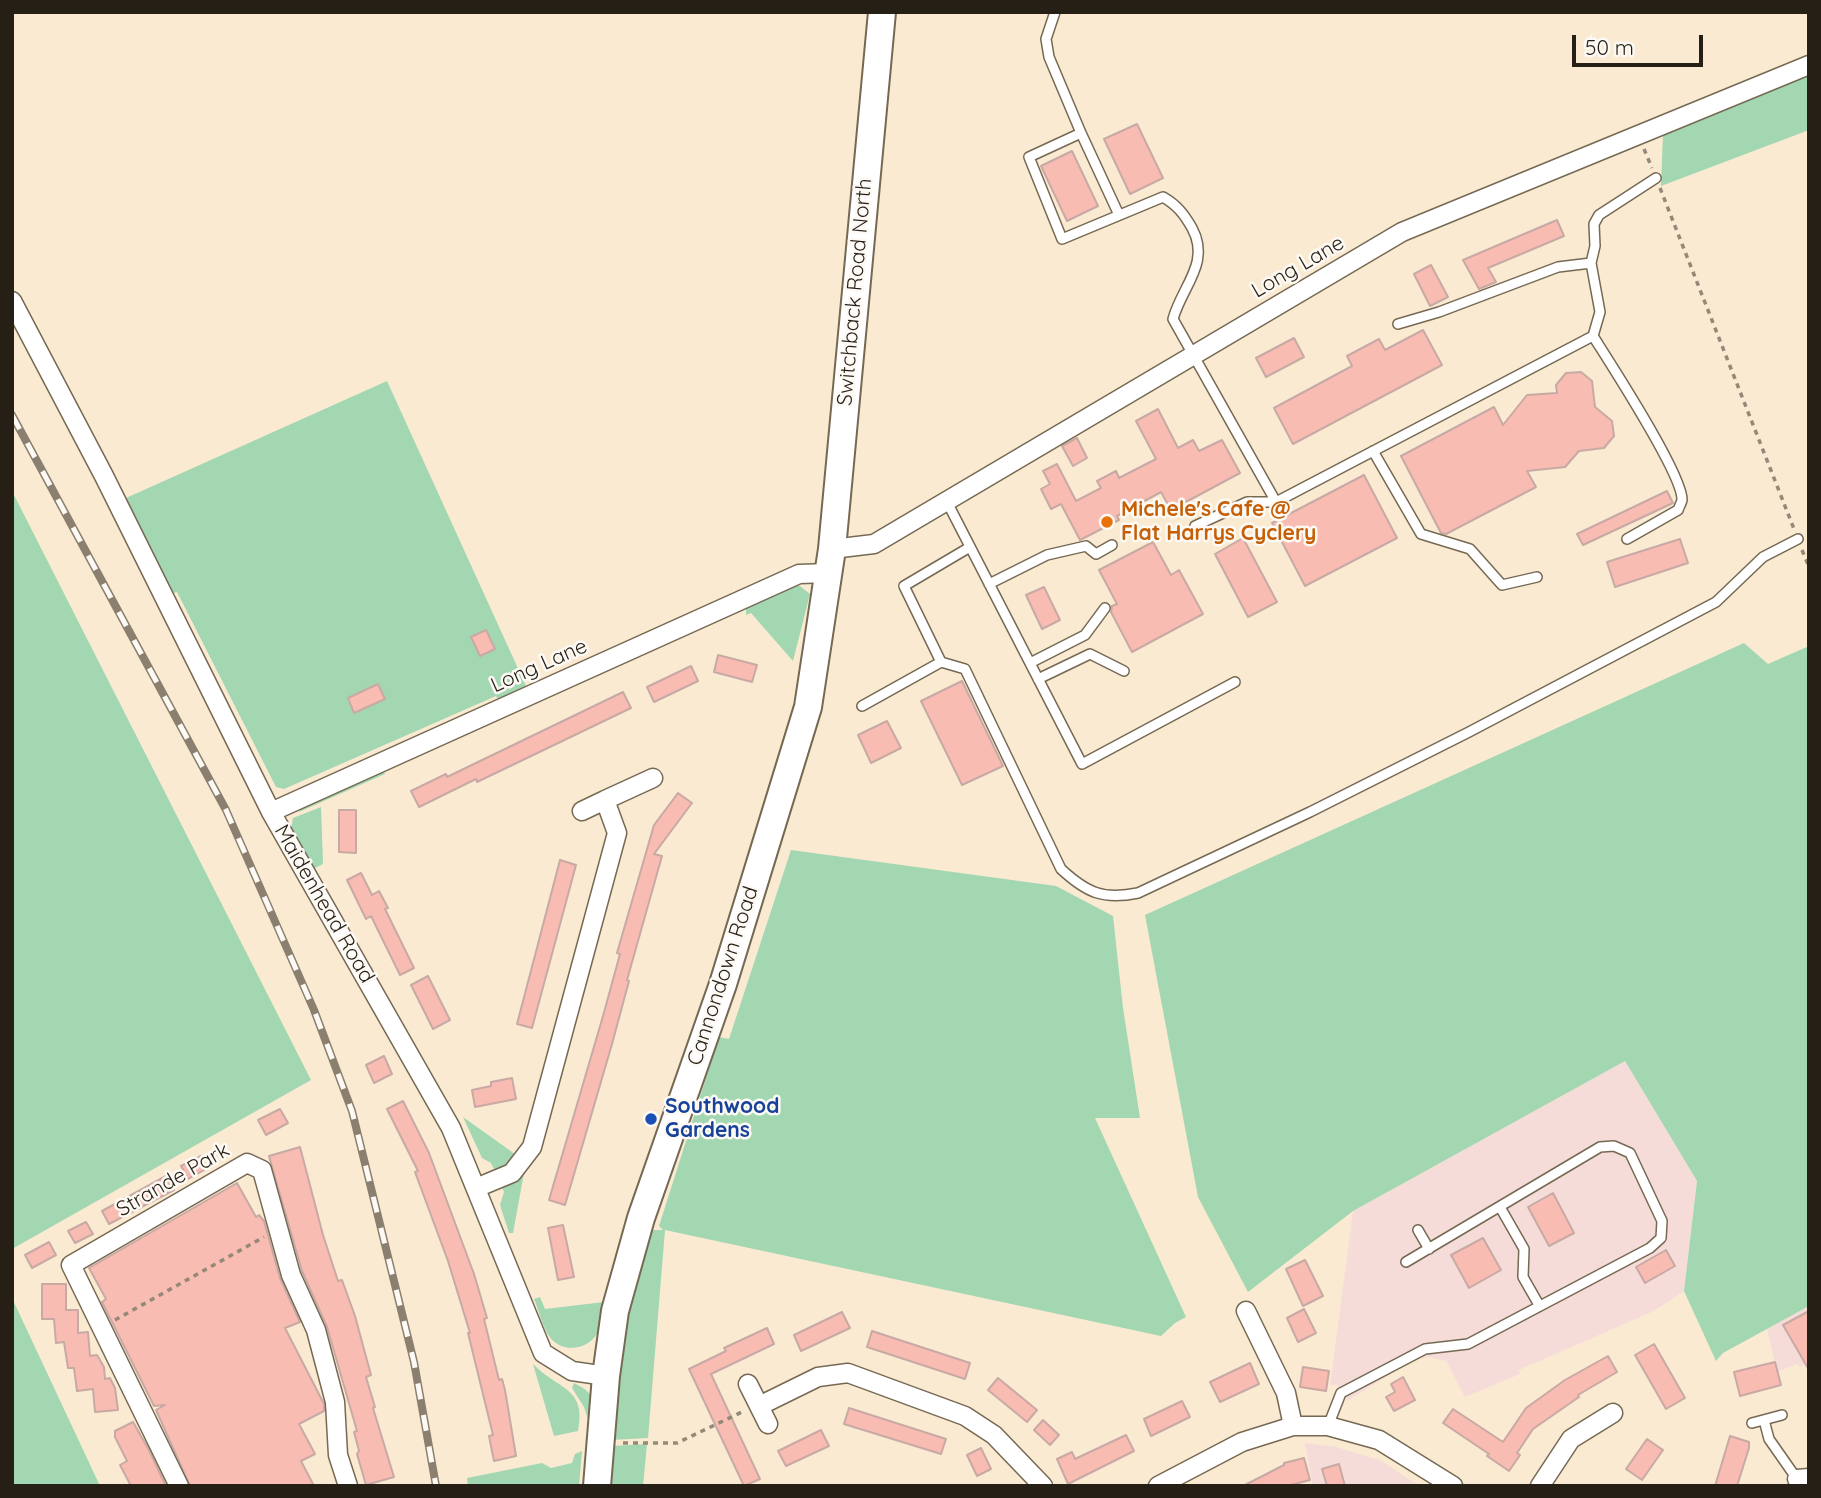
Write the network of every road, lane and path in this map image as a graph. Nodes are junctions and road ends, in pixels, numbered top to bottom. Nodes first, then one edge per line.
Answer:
1 (882, 12) edge
2 (1055, 12) edge
3 (1809, 65) edge
4 (1081, 133) junction
5 (1639, 135) junction
6 (1656, 178) junction
7 (1119, 215) junction
8 (1591, 263) junction
9 (12, 301) edge
10 (1398, 324) dead end
11 (1593, 336) junction
12 (1192, 355) junction
13 (1373, 450) junction
14 (946, 500) junction
15 (1276, 502) junction
16 (1195, 526) dead end
17 (1627, 539) dead end
18 (1798, 539) junction
19 (1112, 545) dead end
20 (970, 547) junction
21 (831, 561) junction
22 (1809, 567) edge
23 (1537, 577) dead end
24 (989, 584) junction
25 (1105, 608) dead end
26 (941, 662) junction
27 (1030, 663) junction
28 (1124, 671) dead end
29 (1038, 679) junction
30 (1235, 682) dead end
31 (862, 706) dead end
32 (653, 778) dead end
33 (605, 800) junction
34 (582, 811) dead end
35 (271, 812) junction
36 (477, 1188) junction
37 (1500, 1206) junction
38 (278, 1229) junction
39 (1418, 1230) dead end
40 (1429, 1249) junction
41 (1405, 1262) dead end
42 (1539, 1305) junction
43 (1246, 1311) dead end
44 (102, 1327) junction
45 (606, 1376) junction
46 (748, 1384) dead end
47 (760, 1406) junction
48 (1613, 1413) dead end
49 (1782, 1415) dead end
50 (1764, 1420) junction
51 (1752, 1423) dead end
52 (768, 1424) dead end
53 (1293, 1426) junction
54 (1328, 1426) junction
55 (599, 1443) junction
56 (1803, 1479) edge
57 (179, 1486) edge
58 (348, 1486) edge
59 (597, 1486) edge
60 (1043, 1486) edge
61 (1158, 1486) edge
62 (1453, 1486) edge
63 (1540, 1486) edge

1 - 21 main road, Switchback Road North
2 - 4 lane
3 - 5 street, Long Lane
4 - 7 lane
4 - 7 lane
5 - 6 path
5 - 12 street, Long Lane
6 - 8 lane
6 - 18 path
7 - 12 lane
8 - 10 lane
8 - 11 lane
9 - 35 street, Maidenhead Road
11 - 13 lane
11 - 17 lane
12 - 14 street, Long Lane
12 - 15 lane
13 - 15 lane
13 - 23 lane
14 - 20 lane
14 - 21 street, Long Lane
15 - 16 lane
18 - 22 path
18 - 26 lane
19 - 24 lane
20 - 24 lane
20 - 26 lane
21 - 35 street, Long Lane
21 - 45 main road, Cannondown Road
24 - 27 lane
25 - 27 lane
26 - 31 lane
27 - 29 lane
28 - 29 lane
29 - 30 lane
32 - 33 street
33 - 34 street
33 - 36 street
35 - 36 street, Maidenhead Road
36 - 45 street, Maidenhead Road
37 - 40 lane
37 - 42 lane
37 - 42 lane
38 - 44 path
38 - 44 street, Strande Park
38 - 58 street, Strande Park
39 - 40 lane
40 - 41 lane
42 - 54 lane
43 - 53 street
44 - 57 street, Strande Park
45 - 55 main road
46 - 47 street
47 - 52 street
47 - 55 path
47 - 60 street
48 - 63 street
49 - 50 lane
50 - 51 lane
50 - 56 lane
53 - 54 street
53 - 61 street
54 - 62 street
55 - 59 main road

